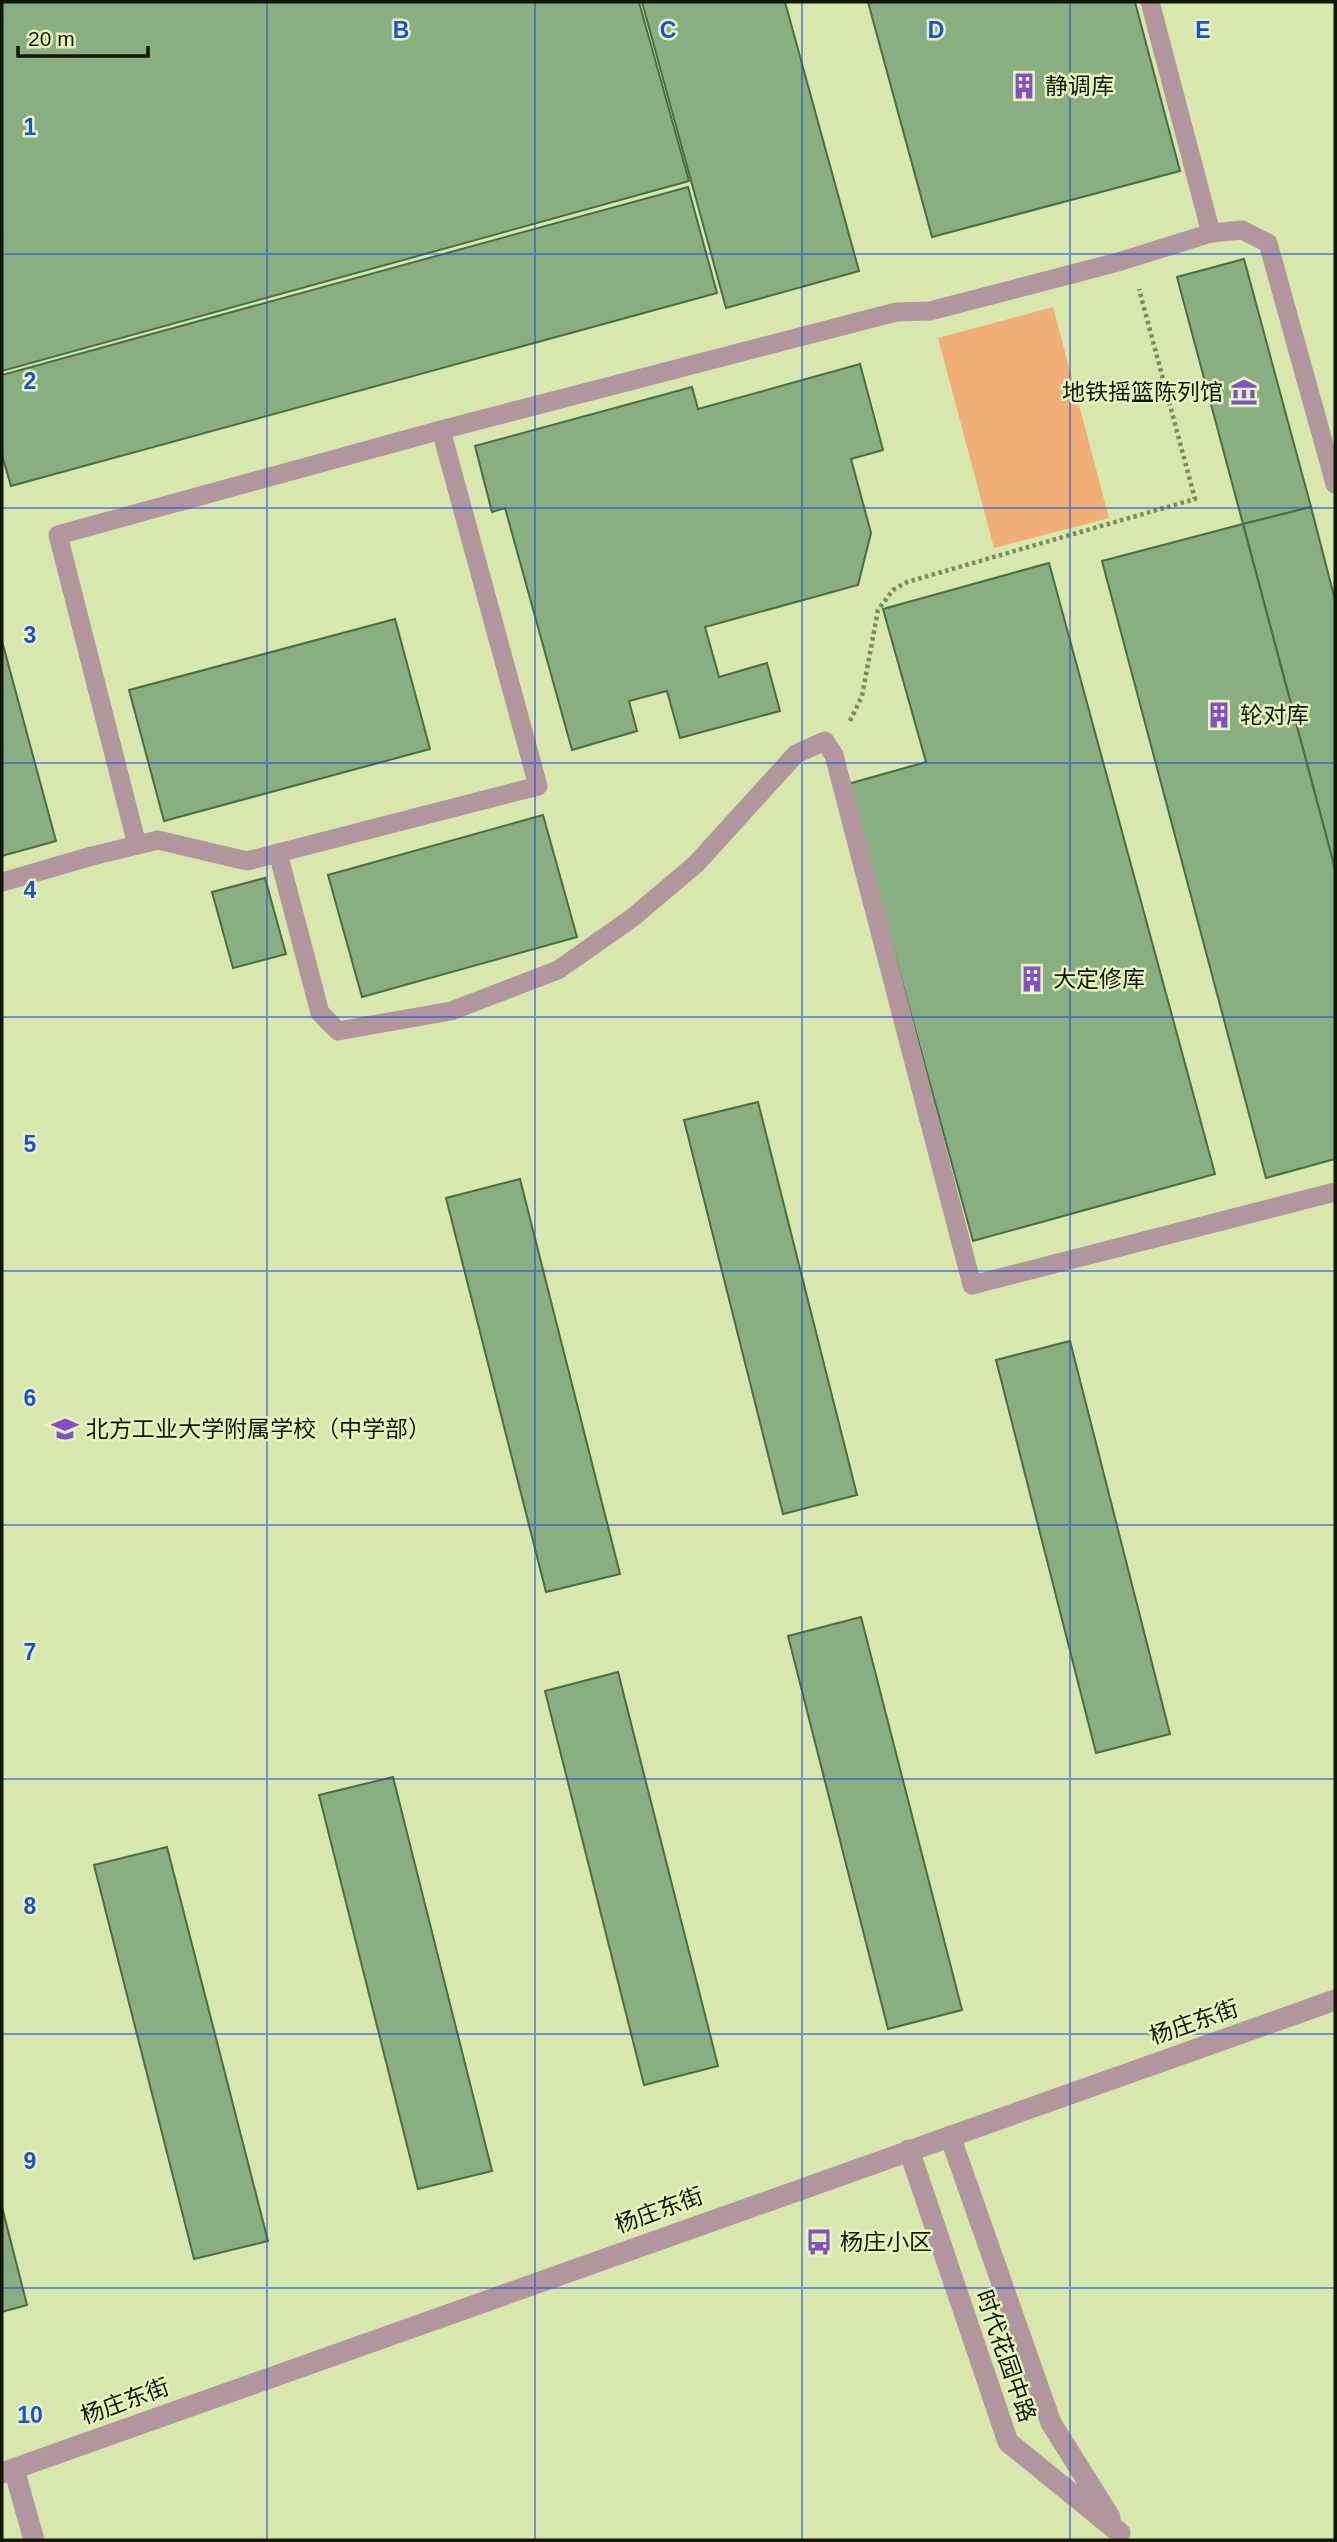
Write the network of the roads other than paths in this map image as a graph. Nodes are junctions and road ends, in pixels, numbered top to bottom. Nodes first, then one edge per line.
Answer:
1 (1150, 2) edge
2 (1211, 233) junction
3 (441, 430) junction
4 (1335, 484) edge
5 (137, 845) junction
6 (278, 853) junction
7 (2, 882) edge
8 (1335, 1192) edge
9 (1335, 2000) edge
10 (950, 2136) junction
11 (909, 2150) junction
12 (8, 2471) edge
13 (1122, 2537) edge
14 (34, 2540) edge

1 - 2 lane
2 - 3 lane
2 - 4 lane
3 - 5 lane
3 - 6 lane
5 - 6 lane
5 - 7 lane
6 - 8 lane
9 - 10 street, 杨庄东街
10 - 11 street, 杨庄东街
10 - 13 street, 时代花园中路
11 - 12 street, 杨庄东街
11 - 13 street, 时代花园中路
12 - 14 street

